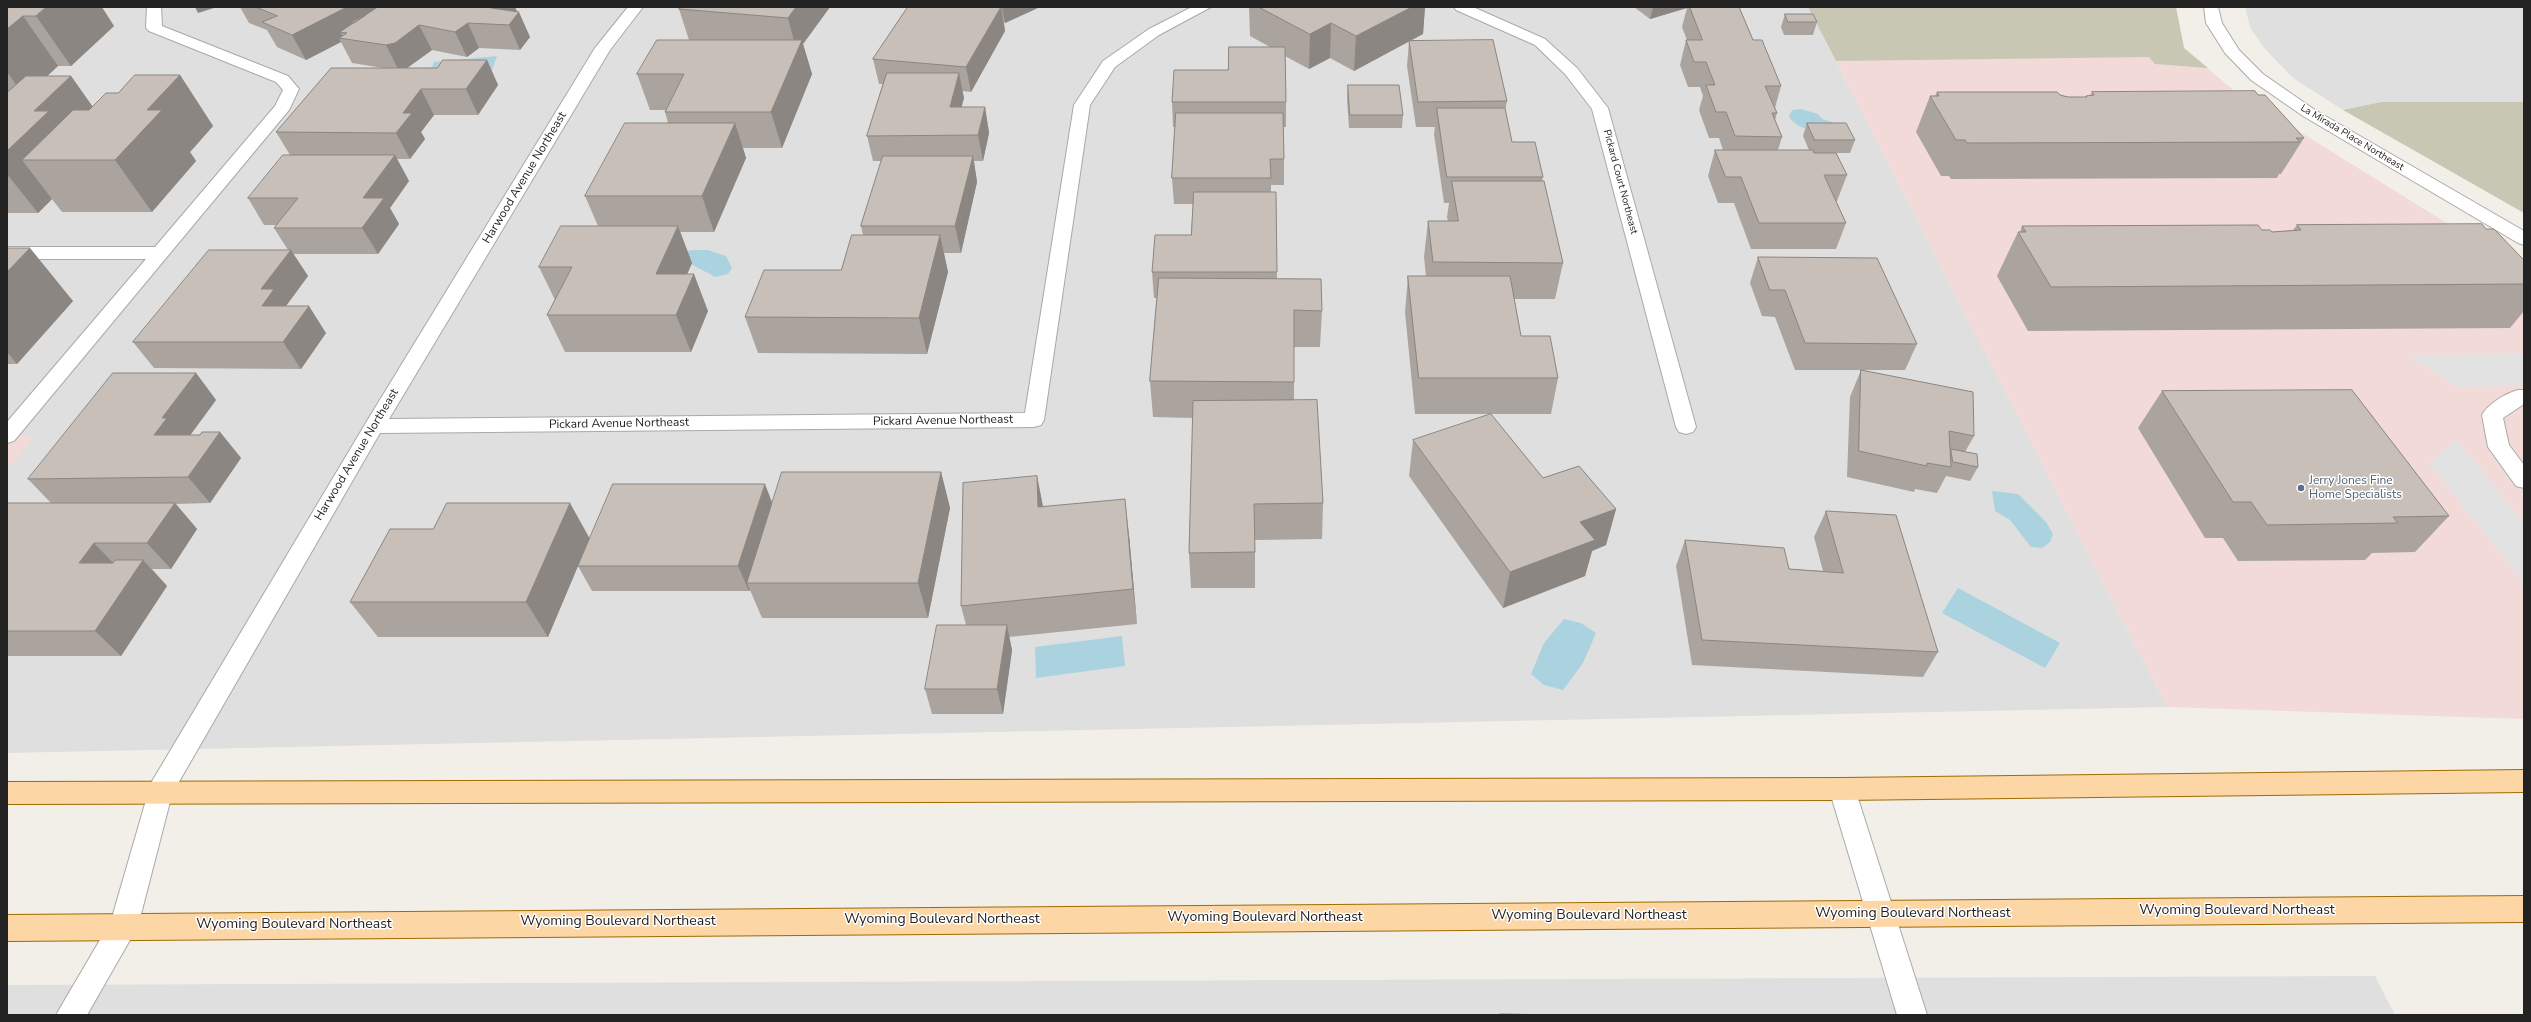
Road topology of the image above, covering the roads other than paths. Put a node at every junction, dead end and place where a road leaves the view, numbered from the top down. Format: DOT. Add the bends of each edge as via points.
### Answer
graph roads {
  1 [pos="154,7"];
  2 [pos="636,7"];
  3 [pos="1204,7"];
  4 [pos="1461,7"];
  5 [pos="2211,7"];
  6 [pos="2524,239"];
  7 [pos="7,253"];
  8 [pos="160,253"];
  9 [pos="2524,397"];
  10 [pos="374,426"];
  11 [pos="1686,427"];
  12 [pos="7,436"];
  13 [pos="2524,480"];
  14 [pos="2524,781"];
  15 [pos="1842,789"];
  16 [pos="160,791"];
  17 [pos="7,793"];
  18 [pos="2524,909"];
  19 [pos="1880,914"];
  20 [pos="124,926"];
  21 [pos="7,928"];
  22 [pos="71,1015"];
  23 [pos="1912,1015"];
  1 -- 8 [label="street" via="154,28 282,79 291,89 283,107"];
  2 -- 10 [label="street, Harwood Avenue Northeast" via="603,48"];
  3 -- 10 [label="street, Pickard Avenue Northeast" via="1154,32 1109,64 1082,105 1034,420"];
  4 -- 11 [label="street, Pickard Court Northeast" via="1540,42 1572,71 1600,108"];
  5 -- 6 [label="street, La Mirada Place Northeast" via="2214,23 2233,53 2257,77 2309,114"];
  7 -- 8 [label="street"];
  8 -- 12 [label="street"];
  9 -- 13 [label="street" via="2518,397 2492,415 2499,447"];
  10 -- 16 [label="street, Harwood Avenue Northeast"];
  14 -- 15 [label="main road"];
  15 -- 16 [label="main road"];
  15 -- 19 [label="street"];
  16 -- 17 [label="main road"];
  16 -- 20 [label="street, Harwood Avenue Northeast"];
  18 -- 19 [label="main road, Wyoming Boulevard Northeast"];
  19 -- 20 [label="main road, Wyoming Boulevard Northeast"];
  19 -- 23 [label="street"];
  20 -- 21 [label="main road, Wyoming Boulevard Northeast"];
  20 -- 22 [label="street, Harwood Avenue Northeast"];
}
